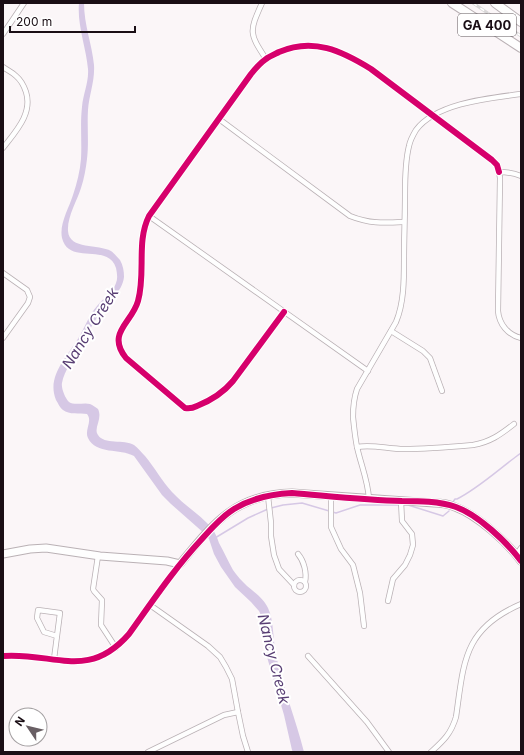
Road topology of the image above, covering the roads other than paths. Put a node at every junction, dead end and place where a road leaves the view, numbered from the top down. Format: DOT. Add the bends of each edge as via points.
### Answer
graph roads {
  1 [pos="24,3"];
  2 [pos="262,3"];
  3 [pos="452,3"];
  4 [pos="494,3"];
  5 [pos="521,22"];
  6 [pos="3,34"];
  7 [pos="521,48"];
  8 [pos="266,59"];
  9 [pos="3,67"];
  10 [pos="521,94"];
  11 [pos="433,115"];
  12 [pos="219,119"];
  13 [pos="3,148"];
  14 [pos="500,172"];
  15 [pos="521,176"];
  16 [pos="149,216"];
  17 [pos="404,222"];
  18 [pos="3,273"];
  19 [pos="284,312"];
  20 [pos="391,331"];
  21 [pos="3,338"];
  22 [pos="521,338"];
  23 [pos="368,371"];
  24 [pos="442,391"];
  25 [pos="514,424"];
  26 [pos="357,447"];
  27 [pos="268,499"];
  28 [pos="332,499"];
  29 [pos="369,499"];
  30 [pos="401,504"];
  31 [pos="521,548"];
  32 [pos="3,554"];
  33 [pos="298,554"];
  34 [pos="98,556"];
  35 [pos="519,558"];
  36 [pos="180,564"];
  37 [pos="305,582"];
  38 [pos="294,585"];
  39 [pos="388,601"];
  40 [pos="521,604"];
  41 [pos="150,605"];
  42 [pos="364,626"];
  43 [pos="57,636"];
  44 [pos="116,648"];
  45 [pos="3,656"];
  46 [pos="308,656"];
  47 [pos="54,659"];
  48 [pos="238,712"];
  49 [pos="148,752"];
  50 [pos="248,752"];
  51 [pos="389,752"];
  52 [pos="431,752"];
  1 -- 6 [label="street"];
  2 -- 8 [label="street" via="252,31"];
  3 -- 7 [label="highway, GA 400"];
  4 -- 5 [label="highway, GA 400"];
  8 -- 11 [label="street" via="286,49 297,47 329,48 365,65"];
  8 -- 12 [label="street" via="250,74"];
  9 -- 13 [label="street" via="21,81 28,101 23,120"];
  10 -- 11 [label="street" via="468,103"];
  11 -- 14 [label="street" via="492,160"];
  11 -- 17 [label="street" via="417,129 409,146"];
  12 -- 16 [label="street"];
  12 -- 17 [label="street" via="350,216 371,223"];
  14 -- 15 [label="street"];
  14 -- 22 [label="street" via="499,315 507,331"];
  16 -- 19 [label="street"];
  16 -- 19 [label="street" via="143,232 139,299 135,310 120,331 119,346 126,358 185,408 190,409 208,401 227,388"];
  17 -- 20 [label="street" via="404,278 398,318"];
  18 -- 21 [label="street" via="27,290 30,297"];
  19 -- 23 [label="street"];
  20 -- 23 [label="street"];
  20 -- 24 [label="street" via="430,358"];
  23 -- 26 [label="street" via="357,389 354,401"];
  25 -- 26 [label="street" via="501,435 473,445 405,449"];
  26 -- 29 [label="street"];
  27 -- 28 [label="street" via="280,494 292,494"];
  27 -- 36 [label="street" via="256,498 234,509 214,526"];
  27 -- 38 [label="street" via="274,555 279,569"];
  28 -- 29 [label="street"];
  28 -- 42 [label="street" via="332,526 341,549 353,565"];
  29 -- 30 [label="street"];
  30 -- 35 [label="street" via="415,501 446,504 466,512 498,536"];
  30 -- 39 [label="street" via="402,521 412,534 413,545 405,564 393,579"];
  31 -- 35 [label="street"];
  32 -- 34 [label="street" via="46,548"];
  33 -- 37 [label="street" via="302,558"];
  34 -- 36 [label="street"];
  34 -- 44 [label="street" via="93,589 102,600 101,625"];
  36 -- 41 [label="street"];
  37 -- 38 [label="street" via="302,579 298,580"];
  37 -- 38 [label="street" via="306,588 302,592 298,592"];
  40 -- 52 [label="street" via="491,621 476,638 465,662 454,725 444,741"];
  41 -- 44 [label="street"];
  41 -- 48 [label="street" via="220,657 232,679"];
  43 -- 43 [label="street" via="60,613 38,610 37,618 44,632"];
  43 -- 47 [label="street"];
  44 -- 47 [label="street" via="102,656 84,661"];
  45 -- 47 [label="street"];
  46 -- 51 [label="street" via="367,722"];
  48 -- 49 [label="street" via="224,716"];
  48 -- 50 [label="street"];
}
